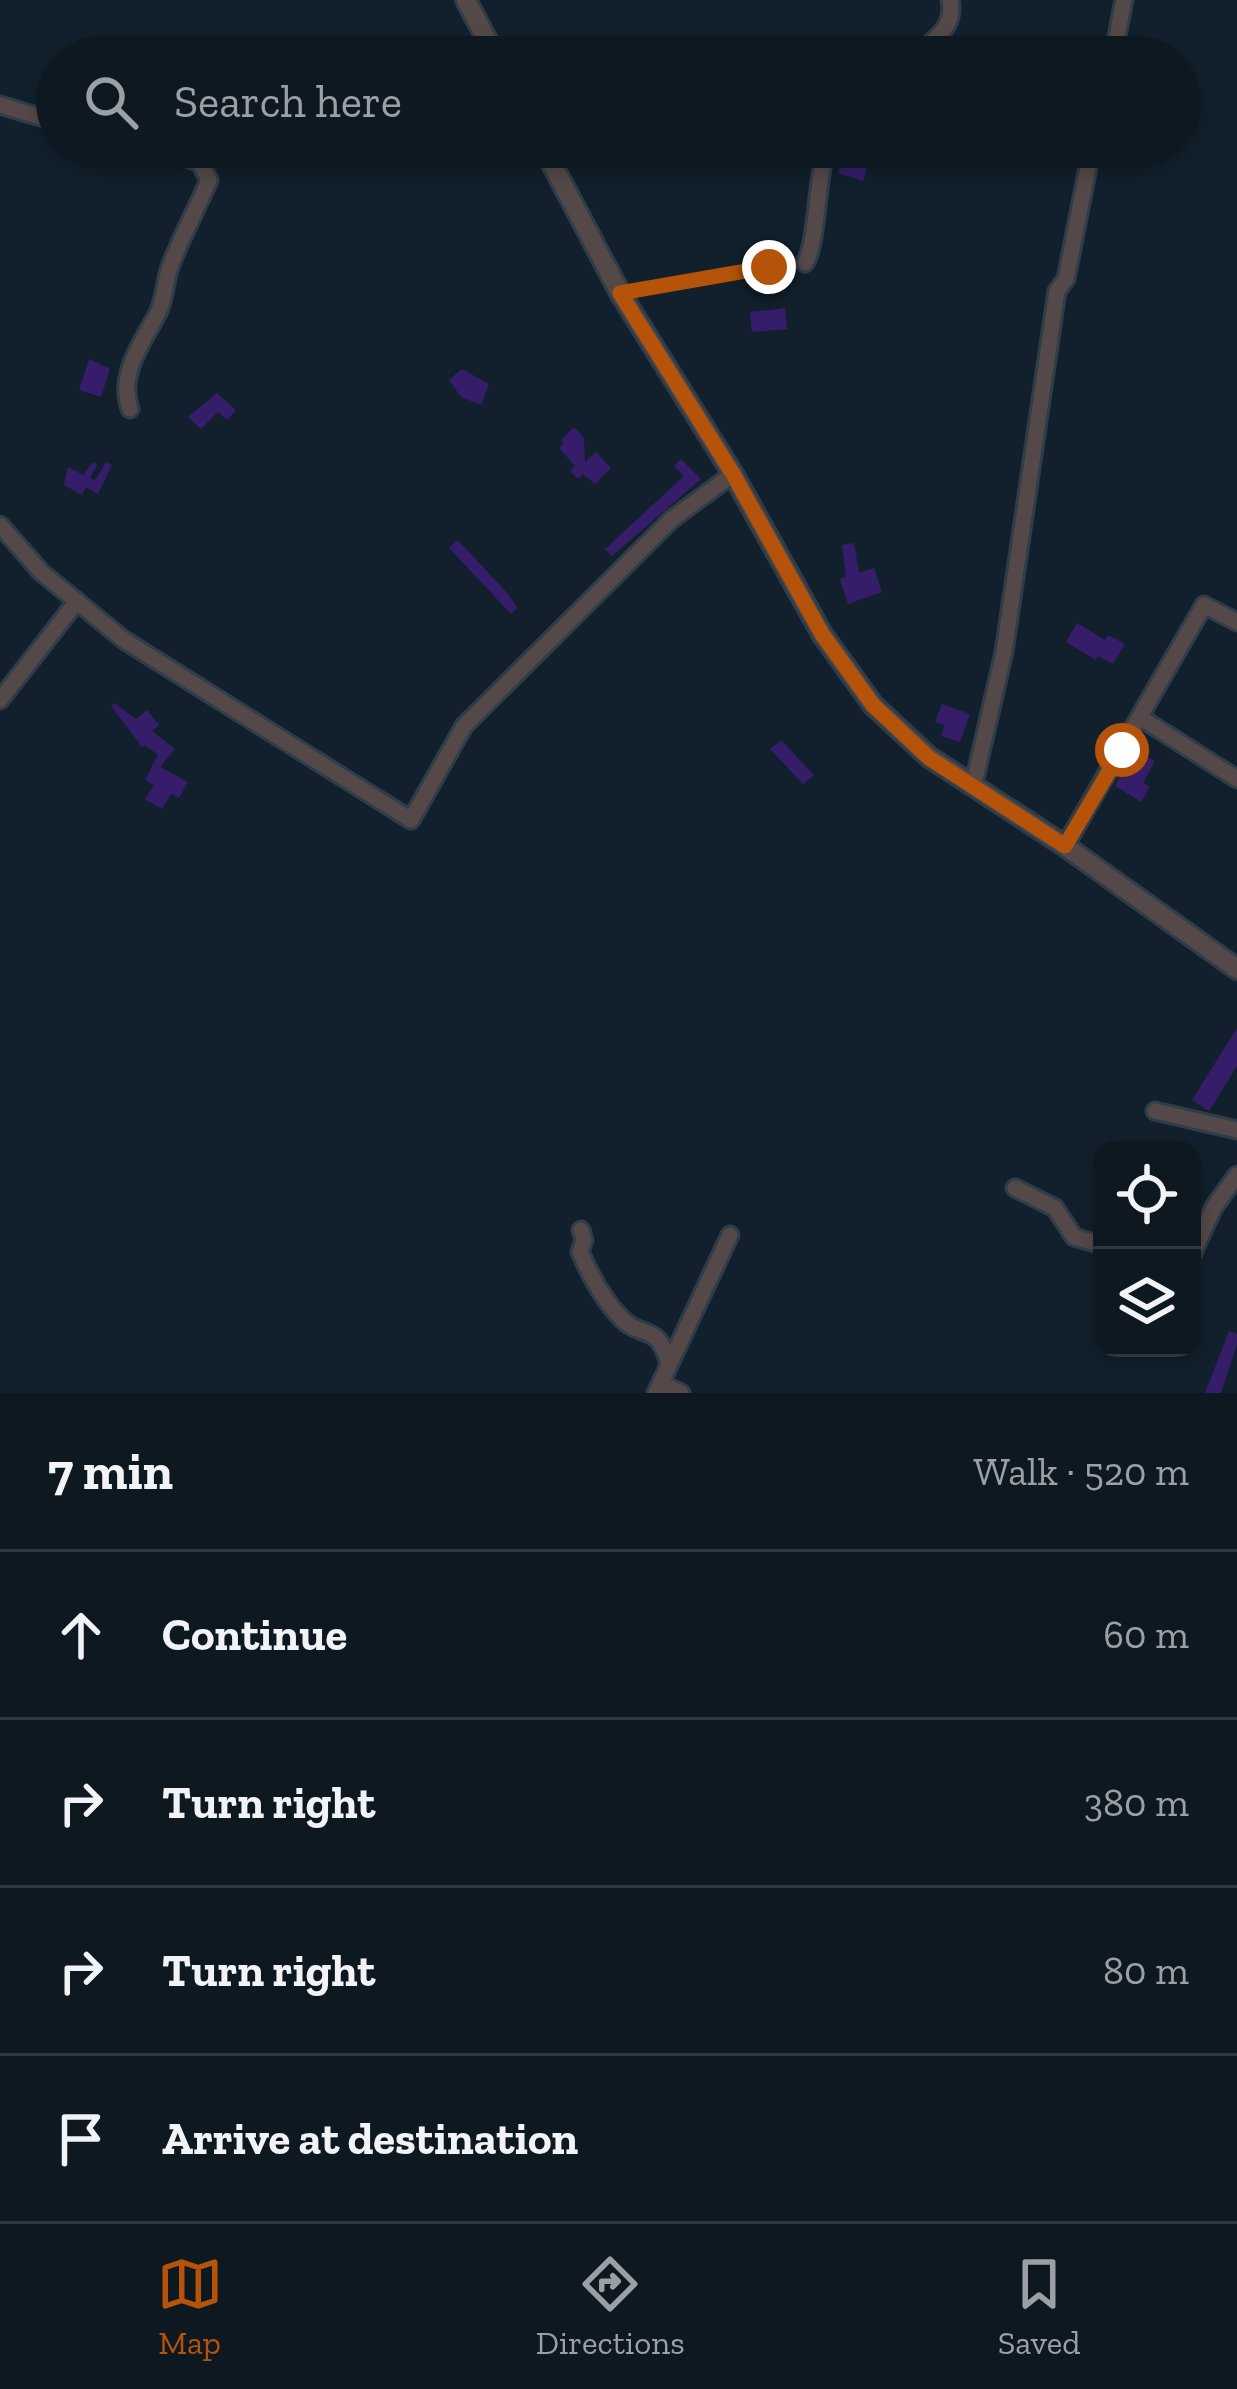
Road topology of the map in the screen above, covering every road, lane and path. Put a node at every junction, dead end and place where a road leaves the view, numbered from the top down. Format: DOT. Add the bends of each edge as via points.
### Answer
graph roads {
  1 [pos="466,0"];
  2 [pos="950,0"];
  3 [pos="1124,0"];
  4 [pos="485,36"];
  5 [pos="939,36"];
  6 [pos="1117,36"];
  7 [pos="0,105"];
  8 [pos="36,116"];
  9 [pos="202,168"];
  10 [pos="554,168"];
  11 [pos="823,168"];
  12 [pos="1088,168"];
  13 [pos="805,263"];
  14 [pos="620,293"];
  15 [pos="130,409"];
  16 [pos="733,474"];
  17 [pos="0,525"];
  18 [pos="77,601"];
  19 [pos="1237,622"];
  20 [pos="0,700"];
  21 [pos="1142,718"];
  22 [pos="1237,779"];
  23 [pos="973,787"];
  24 [pos="1065,846"];
  25 [pos="1237,969"];
  26 [pos="1155,1111"];
  27 [pos="1237,1130"];
  28 [pos="1237,1175"];
  29 [pos="1016,1188"];
  30 [pos="581,1230"];
  31 [pos="730,1235"];
  32 [pos="1093,1242"];
  33 [pos="1195,1249"];
  34 [pos="663,1378"];
  35 [pos="681,1393"];
  1 -- 4 [label="street"];
  2 -- 5 [label="street"];
  3 -- 6 [label="street"];
  7 -- 8 [label="street"];
  9 -- 15 [label="street" via="208,180 160,310 133,358"];
  10 -- 14 [label="street"];
  11 -- 13 [label="street"];
  12 -- 23 [label="street" via="1057,291 1004,652"];
  13 -- 14 [label="path"];
  14 -- 16 [label="street"];
  16 -- 18 [label="street" via="672,519 464,726 411,820 124,640"];
  16 -- 23 [label="street" via="822,634 873,705"];
  17 -- 18 [label="street"];
  18 -- 20 [label="street"];
  19 -- 21 [label="street" via="1204,605"];
  21 -- 22 [label="street"];
  21 -- 24 [label="street"];
  23 -- 24 [label="street"];
  24 -- 25 [label="street"];
  26 -- 27 [label="street"];
  28 -- 33 [label="street"];
  29 -- 32 [label="street" via="1055,1208 1074,1237"];
  30 -- 34 [label="street" via="593,1282 619,1316 650,1330 665,1350"];
  31 -- 34 [label="street"];
  34 -- 35 [label="street"];
}
